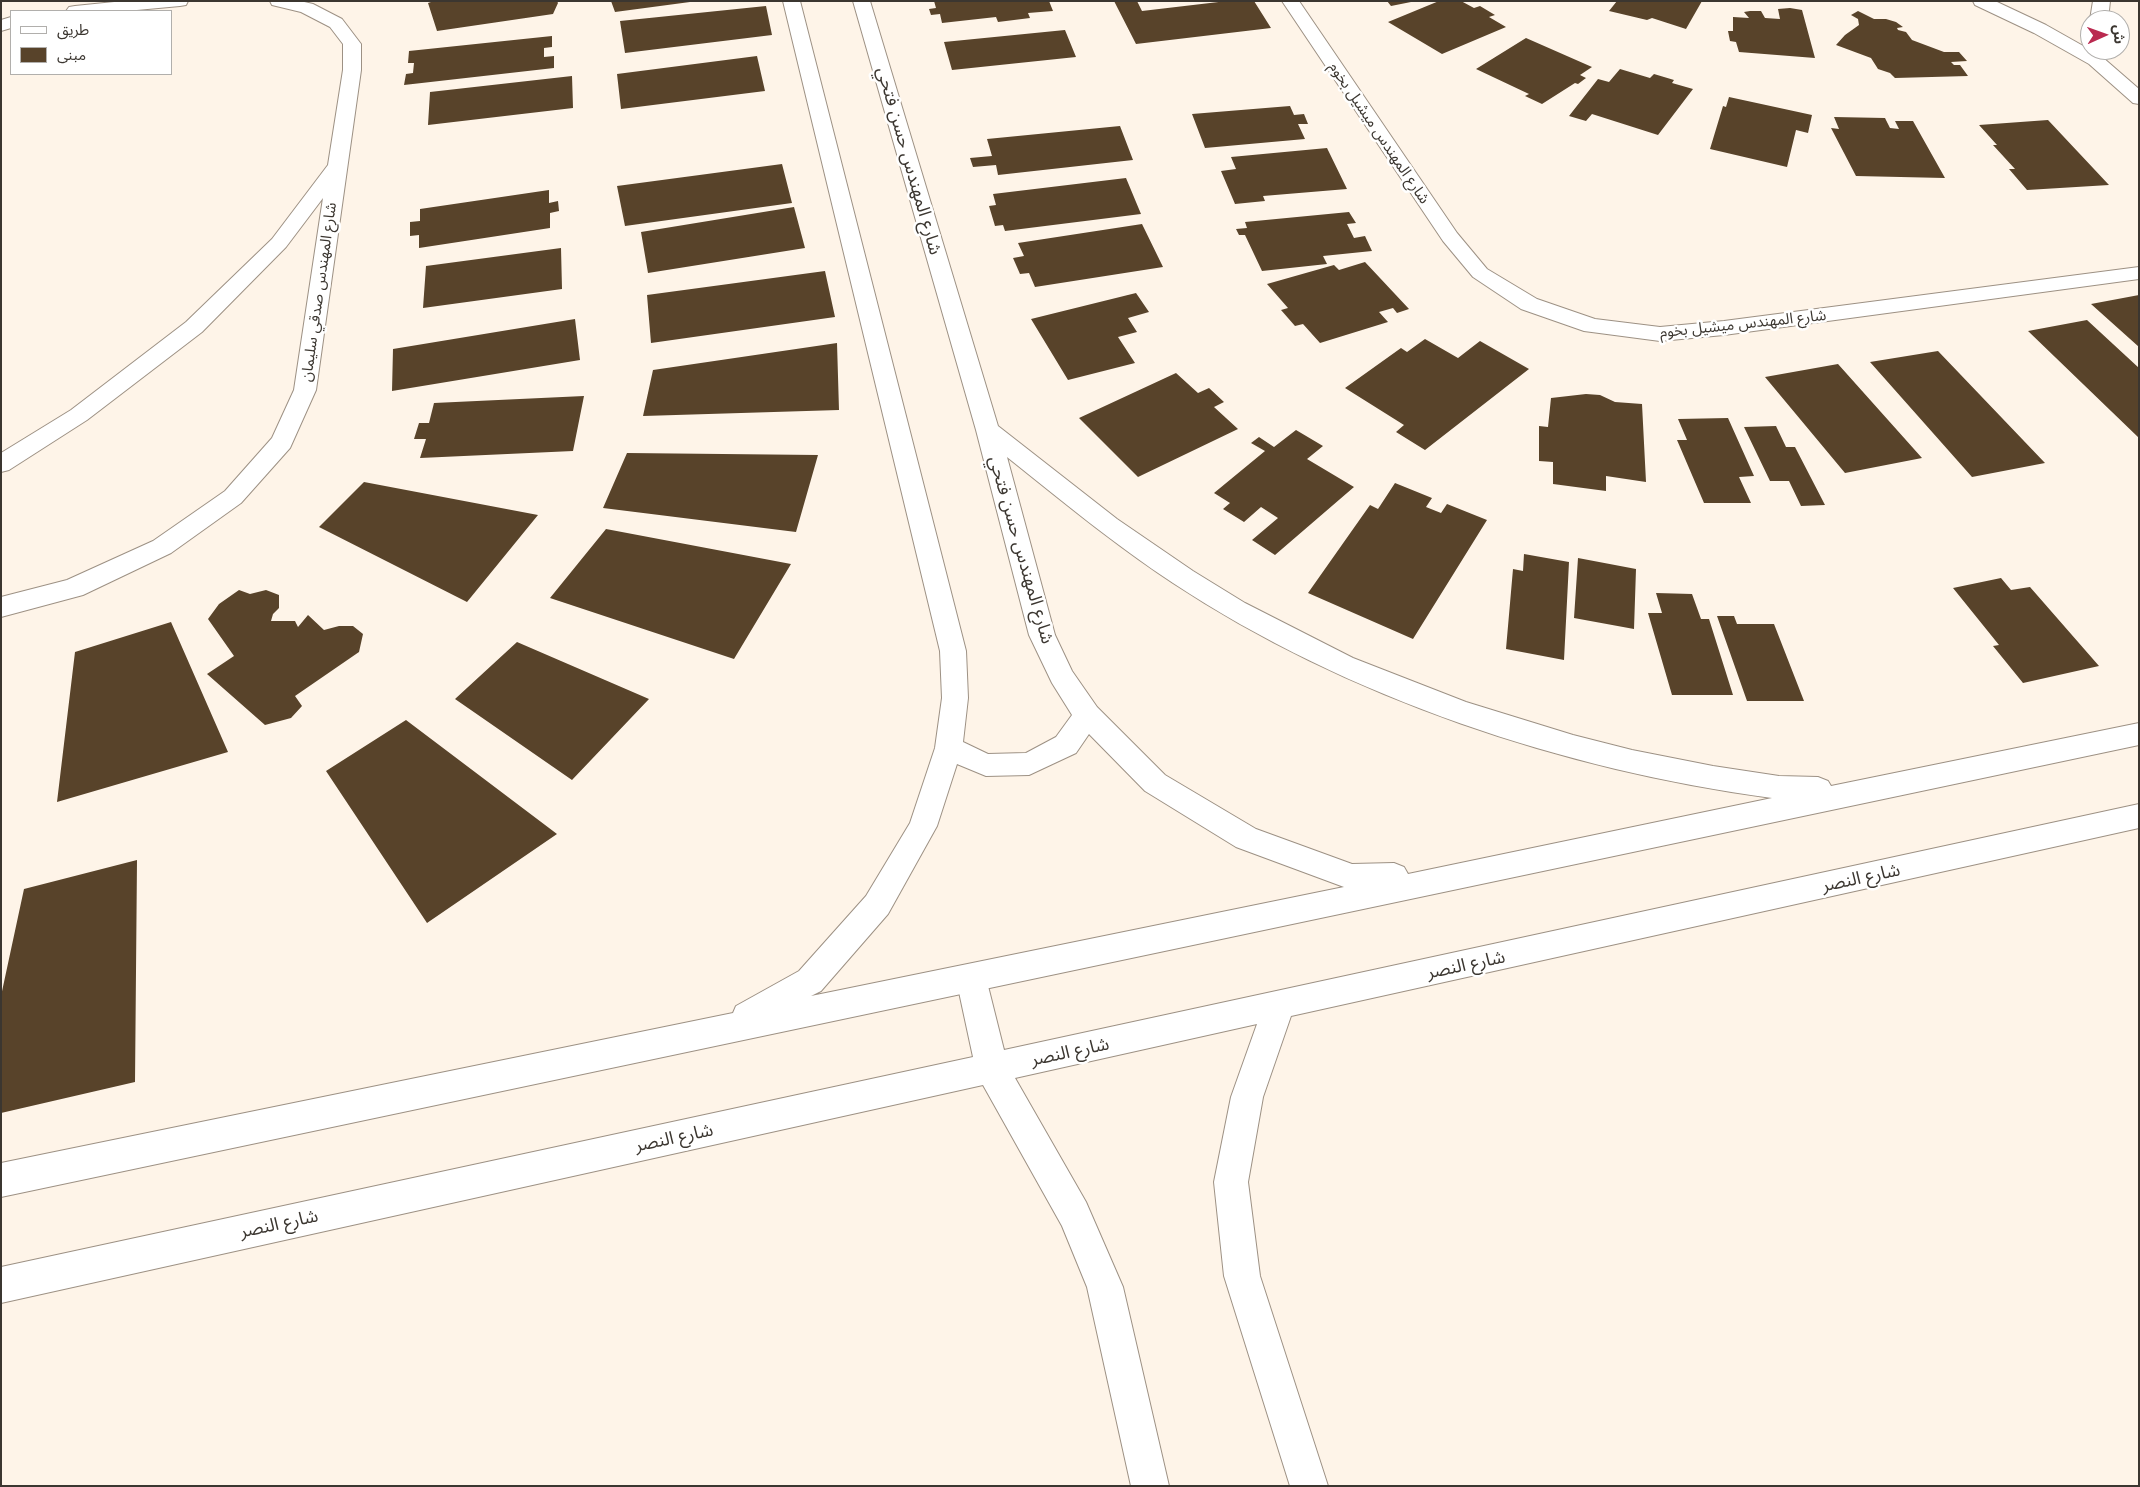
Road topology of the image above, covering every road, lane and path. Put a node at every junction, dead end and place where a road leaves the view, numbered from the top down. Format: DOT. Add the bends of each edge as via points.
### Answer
graph roads {
  1 [pos="180,1"];
  2 [pos="278,1"];
  3 [pos="791,1"];
  4 [pos="861,1"];
  5 [pos="1290,1"];
  6 [pos="1981,1"];
  7 [pos="86,10"];
  8 [pos="2080,48"];
  9 [pos="2101,60"];
  10 [pos="2139,99"];
  11 [pos="337,166"];
  12 [pos="2139,272"];
  13 [pos="988,430"];
  14 [pos="1,464"];
  15 [pos="1,607"];
  16 [pos="1087,715"];
  17 [pos="2139,734"];
  18 [pos="948,748"];
  19 [pos="1900,784"];
  20 [pos="2139,816"];
  21 [pos="1458,875"];
  22 [pos="971,978"];
  23 [pos="1279,1006"];
  24 [pos="722,1030"];
  25 [pos="992,1069"];
  26 [pos="1,1180"];
  27 [pos="1,1285"];
  28 [pos="1150,1486"];
  29 [pos="1309,1486"];
  1 -- 7 [label="street"];
  2 -- 11 [label="street, شارع المهندس صدقي سليمان" via="307,8 336,23 352,44 352,70"];
  3 -- 18 [label="street" via="953,651 955,698"];
  4 -- 13 [label="street, شارع المهندس حسن فتحي"];
  5 -- 12 [label="street, شارع المهندس ميشيل بخوم" via="1450,237 1480,273 1528,304 1592,326 1660,334 1724,328"];
  6 -- 8 [label="street"];
  9 -- 10 [label="street"];
  11 -- 14 [label="street" via="279,243 194,327 79,416"];
  11 -- 15 [label="street, شارع المهندس صدقي سليمان" via="306,390 282,442 233,497 162,547 74,588"];
  13 -- 16 [label="street, شارع المهندس حسن فتحي" via="1042,635 1062,676"];
  13 -- 19 [label="street" via="1112,527 1200,588 1266,627 1358,672 1460,712 1567,746 1680,772 1787,790"];
  16 -- 18 [label="street" via="1066,745 1029,764 986,765"];
  16 -- 21 [label="street, شارع المهندس حسن فتحي" via="1155,783 1246,838 1352,877"];
  17 -- 19 [label="street"];
  18 -- 24 [label="street" via="922,826 877,905 810,981"];
  19 -- 21 [label="street"];
  20 -- 23 [label="street, شارع النصر"];
  21 -- 22 [label="street"];
  22 -- 24 [label="street"];
  22 -- 25 [label="street"];
  23 -- 25 [label="street, شارع النصر"];
  23 -- 29 [label="street" via="1247,1097 1231,1182 1242,1276"];
  24 -- 26 [label="street"];
  25 -- 27 [label="street, شارع النصر"];
  25 -- 28 [label="street" via="1074,1214 1105,1287"];
}
